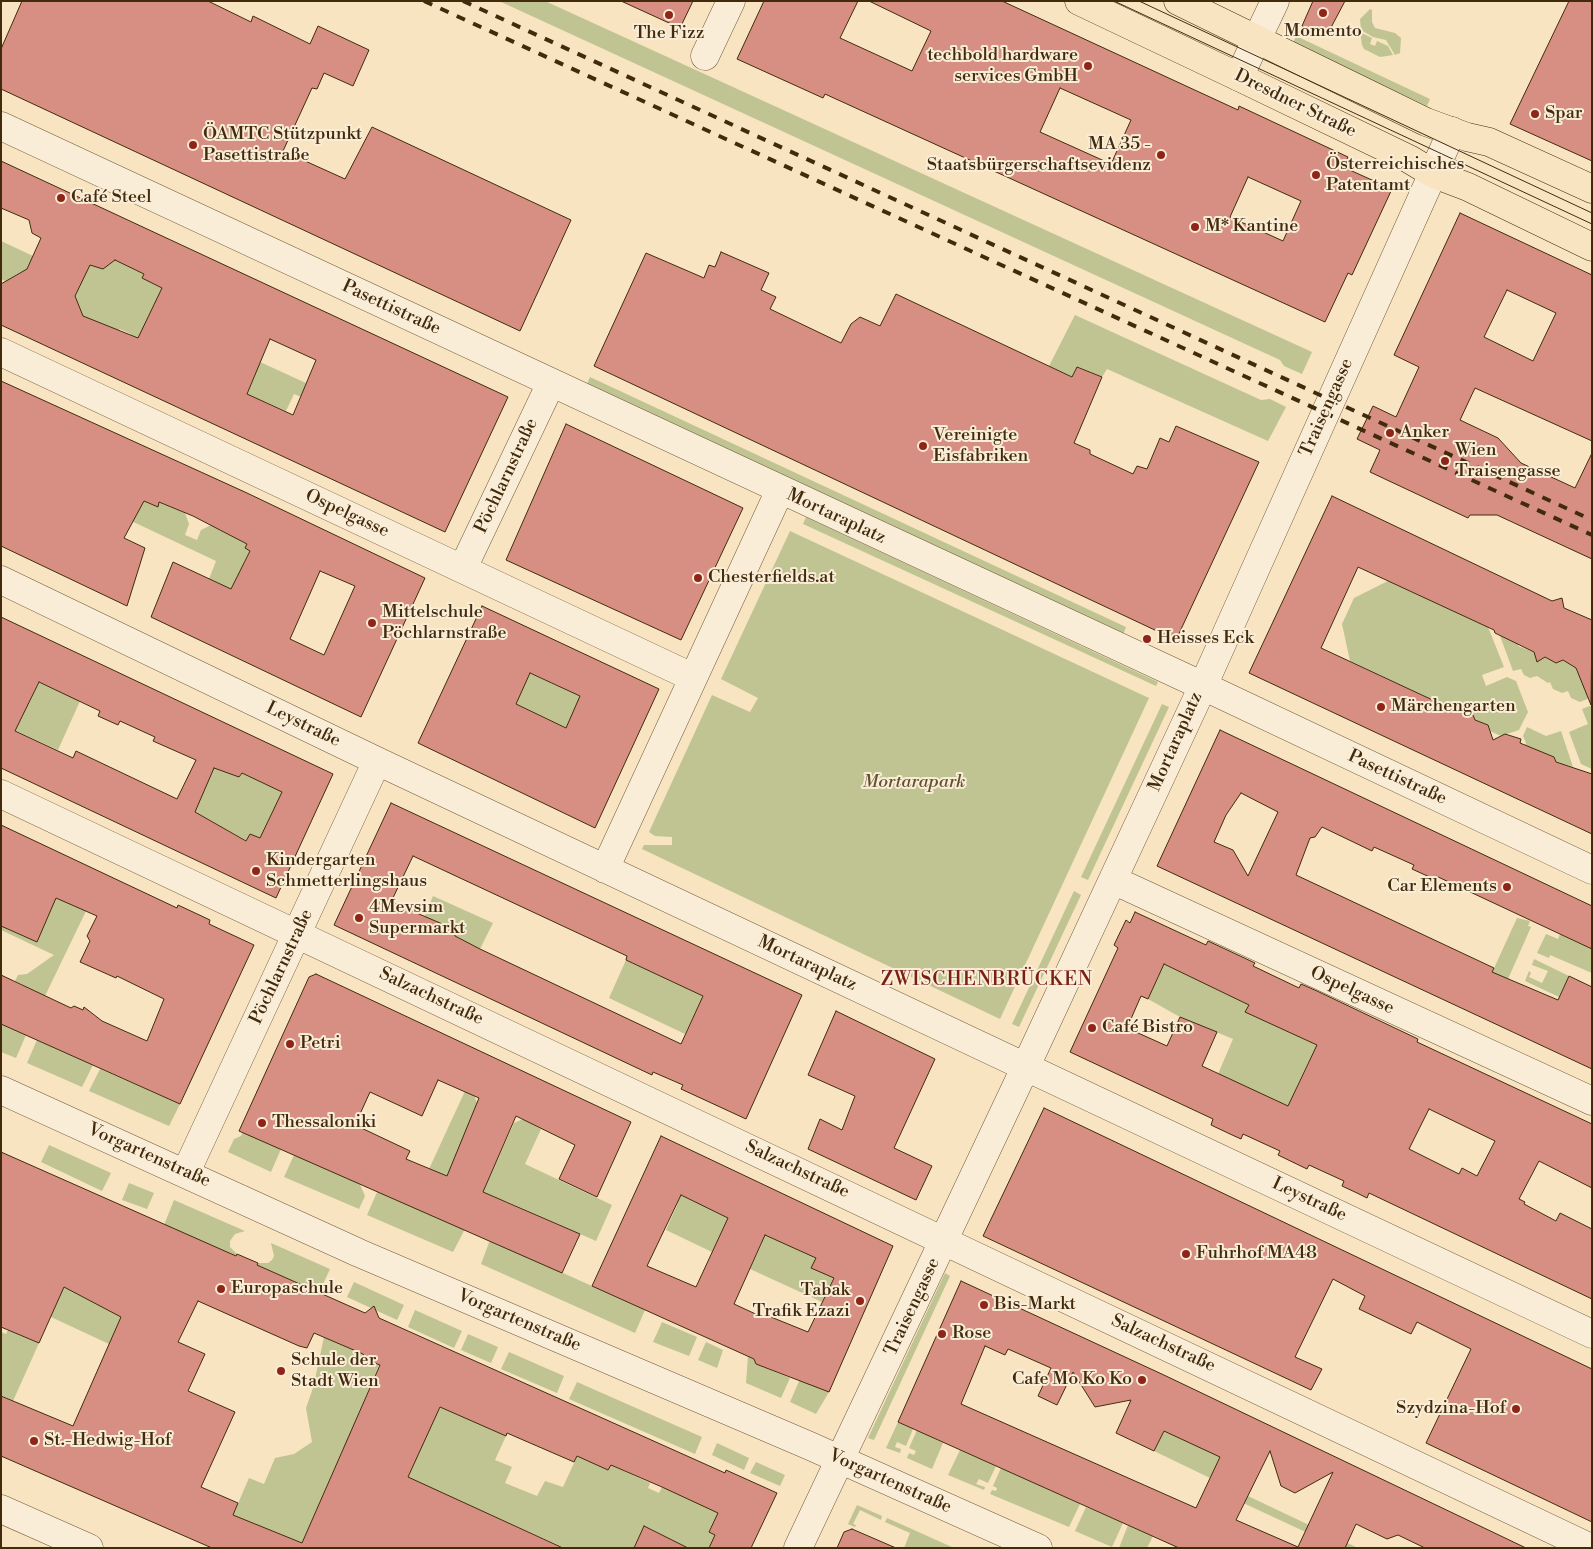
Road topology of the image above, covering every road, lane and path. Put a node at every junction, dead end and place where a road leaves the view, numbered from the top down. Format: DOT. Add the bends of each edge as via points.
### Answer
graph roads {
  1 [pos="731,1"];
  2 [pos="1079,1"];
  3 [pos="1178,1"];
  4 [pos="1275,1"];
  5 [pos="1257,38"];
  6 [pos="705,56"];
  7 [pos="1239,77"];
  8 [pos="1,126"];
  9 [pos="1452,131"];
  10 [pos="1434,174"];
  11 [pos="1592,189"];
  12 [pos="1592,247"];
  13 [pos="1,352"];
  14 [pos="551,384"];
  15 [pos="780,490"];
  16 [pos="463,568"];
  17 [pos="1,580"];
  18 [pos="692,677"];
  19 [pos="1203,686"];
  20 [pos="377,761"];
  21 [pos="1,794"];
  22 [pos="605,868"];
  23 [pos="1592,870"];
  24 [pos="1112,880"];
  25 [pos="297,934"];
  26 [pos="1026,1066"];
  27 [pos="1,1090"];
  28 [pos="1592,1101"];
  29 [pos="186,1172"];
  30 [pos="944,1240"];
  31 [pos="1592,1334"];
  32 [pos="841,1460"];
  33 [pos="1,1509"];
  34 [pos="90,1548"];
  35 [pos="798,1548"];
  36 [pos="1038,1548"];
  37 [pos="1592,1548"];
  1 -- 6 [label="street"];
  2 -- 7 [label="main road, Dresdner Straße"];
  3 -- 5 [label="main road"];
  4 -- 5 [label="street"];
  5 -- 7 [label="street"];
  5 -- 9 [label="main road" via="1426,122"];
  7 -- 10 [label="main road, Dresdner Straße"];
  8 -- 14 [label="street, Pasettistraße"];
  9 -- 10 [label="street, Traisengasse"];
  9 -- 11 [label="main road" via="1489,142"];
  10 -- 12 [label="main road, Dresdner Straße"];
  10 -- 19 [label="street, Traisengasse"];
  13 -- 16 [label="street, Ospelgasse"];
  14 -- 15 [label="street, Pasettistraße"];
  14 -- 16 [label="street, Pöchlarnstraße"];
  15 -- 18 [label="street, Mortaraplatz"];
  15 -- 19 [label="street, Mortaraplatz"];
  16 -- 18 [label="street, Ospelgasse"];
  17 -- 20 [label="street, Leystraße"];
  18 -- 22 [label="street, Mortaraplatz"];
  19 -- 23 [label="street, Pasettistraße"];
  19 -- 24 [label="street, Mortaraplatz"];
  20 -- 22 [label="street, Leystraße"];
  20 -- 25 [label="street, Pöchlarnstraße"];
  21 -- 25 [label="street, Salzachstraße"];
  22 -- 26 [label="street, Mortaraplatz"];
  24 -- 26 [label="street, Mortaraplatz"];
  24 -- 28 [label="street, Ospelgasse"];
  25 -- 29 [label="street, Pöchlarnstraße"];
  25 -- 30 [label="street, Salzachstraße"];
  26 -- 30 [label="street, Traisengasse"];
  26 -- 31 [label="street, Leystraße"];
  27 -- 29 [label="street, Vorgartenstraße"];
  29 -- 32 [label="street, Vorgartenstraße" via="359,1253"];
  30 -- 32 [label="street, Traisengasse"];
  30 -- 37 [label="street, Salzachstraße"];
  32 -- 35 [label="street, Traisengasse"];
  32 -- 36 [label="street, Vorgartenstraße"];
  33 -- 34 [label="street"];
}
